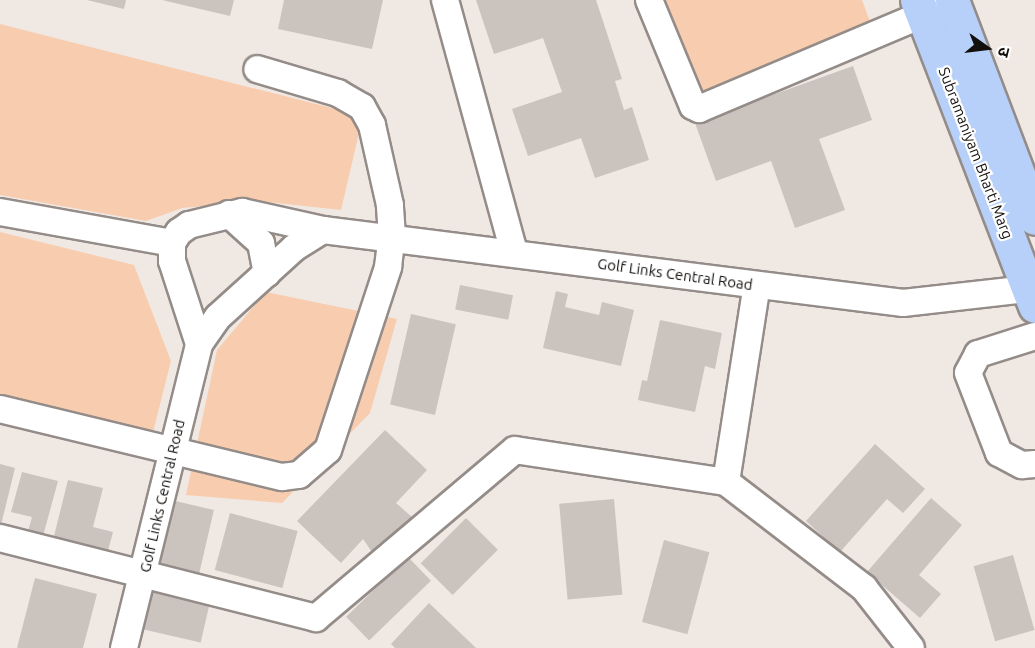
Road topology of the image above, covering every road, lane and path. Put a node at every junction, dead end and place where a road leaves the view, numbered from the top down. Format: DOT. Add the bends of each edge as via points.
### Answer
graph roads {
  1 [pos="445,0"];
  2 [pos="649,0"];
  3 [pos="954,1"];
  4 [pos="920,8"];
  5 [pos="256,69"];
  6 [pos="1022,168"];
  7 [pos="0,212"];
  8 [pos="229,214"];
  9 [pos="1035,218"];
  10 [pos="323,230"];
  11 [pos="392,236"];
  12 [pos="172,243"];
  13 [pos="514,252"];
  14 [pos="267,273"];
  15 [pos="758,285"];
  16 [pos="1031,298"];
  17 [pos="1035,336"];
  18 [pos="199,344"];
  19 [pos="0,409"];
  20 [pos="174,451"];
  21 [pos="1035,464"];
  22 [pos="726,482"];
  23 [pos="0,538"];
  24 [pos="143,576"];
  25 [pos="124,648"];
  26 [pos="911,648"];
  1 -- 13 [label="street"];
  2 -- 4 [label="street" via="693,106 699,109"];
  3 -- 4 [label="street"];
  3 -- 6 [label="main road, Subramaniyam Bharti Marg"];
  4 -- 16 [label="main road, Subramaniyam Bharti Marg"];
  5 -- 11 [label="street" via="338,93 362,107 372,124"];
  6 -- 9 [label="main road, Subramaniyam Bharti Marg"];
  7 -- 12 [label="street"];
  8 -- 10 [label="street, Golf Links Central Road" via="259,213"];
  8 -- 12 [label="street, Golf Links Central Road" via="189,225"];
  8 -- 14 [label="street" via="261,243"];
  10 -- 11 [label="street, Golf Links Central Road"];
  10 -- 14 [label="street, Golf Links Central Road" via="294,248"];
  11 -- 13 [label="street, Golf Links Central Road"];
  11 -- 20 [label="street" via="388,267 335,434 328,450 312,467 299,475 282,477"];
  12 -- 18 [label="street" via="172,261"];
  13 -- 15 [label="street, Golf Links Central Road"];
  14 -- 18 [label="street, Golf Links Central Road" via="218,317"];
  15 -- 16 [label="street, Golf Links Central Road" via="903,303"];
  15 -- 22 [label="street"];
  17 -- 21 [label="street" via="978,354 968,373 999,453 1022,465"];
  18 -- 20 [label="street, Golf Links Central Road"];
  19 -- 20 [label="street"];
  20 -- 24 [label="street, Golf Links Central Road"];
  22 -- 24 [label="street" via="515,450 316,618"];
  22 -- 26 [label="street" via="864,588"];
  23 -- 24 [label="street"];
  24 -- 25 [label="street, Golf Links Central Road"];
}
